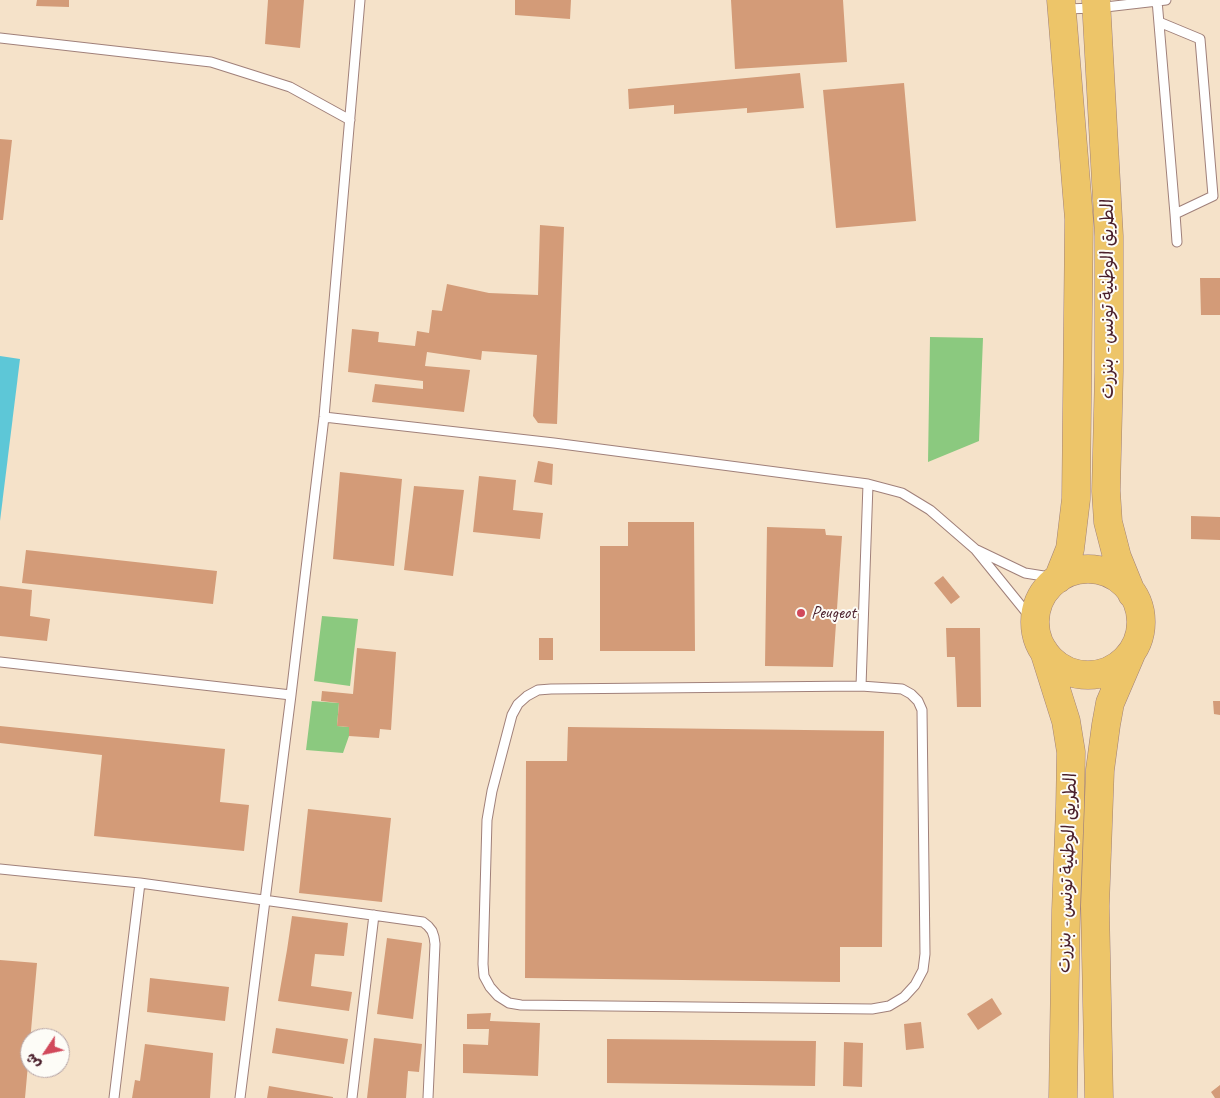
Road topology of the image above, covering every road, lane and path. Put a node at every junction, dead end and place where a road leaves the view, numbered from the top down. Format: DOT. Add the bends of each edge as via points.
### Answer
graph roads {
  1 [pos="360,0"];
  2 [pos="1160,0"];
  3 [pos="1096,4"];
  4 [pos="1062,5"];
  5 [pos="1159,22"];
  6 [pos="0,38"];
  7 [pos="350,120"];
  8 [pos="1175,214"];
  9 [pos="1177,242"];
  10 [pos="324,417"];
  11 [pos="868,484"];
  12 [pos="974,549"];
  13 [pos="1058,578"];
  14 [pos="1132,594"];
  15 [pos="1035,623"];
  16 [pos="1044,651"];
  17 [pos="1131,654"];
  18 [pos="0,662"];
  19 [pos="861,686"];
  20 [pos="291,695"];
  21 [pos="0,869"];
  22 [pos="140,883"];
  23 [pos="265,901"];
  24 [pos="374,915"];
  25 [pos="114,1098"];
  26 [pos="240,1098"];
  27 [pos="352,1098"];
  28 [pos="428,1098"];
  29 [pos="1063,1098"];
  30 [pos="1099,1098"];
  1 -- 7 [label="lane"];
  2 -- 3 [label="lane"];
  2 -- 5 [label="lane"];
  3 -- 4 [label="lane"];
  3 -- 14 [label="main road, الطريق الوطنية تونس - بنزرت" via="1109,236 1106,491 1108,522 1117,557"];
  4 -- 13 [label="main road, الطريق الوطنية تونس - بنزرت" via="1079,229 1076,500 1070,549"];
  5 -- 8 [label="lane"];
  5 -- 8 [label="lane" via="1200,38 1213,196"];
  6 -- 7 [label="lane" via="211,62 290,87"];
  7 -- 10 [label="lane"];
  8 -- 9 [label="lane"];
  10 -- 11 [label="lane"];
  10 -- 20 [label="lane"];
  11 -- 12 [label="lane" via="902,493 930,510"];
  11 -- 19 [label="lane"];
  12 -- 13 [label="lane" via="1025,573"];
  12 -- 15 [label="lane"];
  13 -- 14 [label="main road" via="1074,571 1092,570 1110,574"];
  13 -- 15 [label="main road" via="1045,592 1037,608"];
  14 -- 17 [label="main road" via="1139,608 1141,626"];
  15 -- 16 [label="main road"];
  16 -- 17 [label="main road" via="1056,665 1072,673 1090,676 1118,667"];
  16 -- 29 [label="main road, الطريق الوطنية تونس - بنزرت" via="1066,721 1071,752"];
  17 -- 30 [label="main road, الطريق الوطنية تونس - بنزرت" via="1110,703 1100,770 1095,906"];
  18 -- 20 [label="lane"];
  19 -- 19 [label="lane" via="538,690 527,696 512,715 487,820 482,964 490,987 509,1003 521,1005 872,1008 889,1006 904,997 915,985 925,954 922,710 918,701 902,689"];
  20 -- 23 [label="lane"];
  21 -- 22 [label="lane"];
  22 -- 23 [label="lane"];
  22 -- 25 [label="lane"];
  23 -- 24 [label="lane"];
  23 -- 26 [label="lane"];
  24 -- 27 [label="lane"];
  24 -- 28 [label="lane" via="423,922 434,937"];
}
